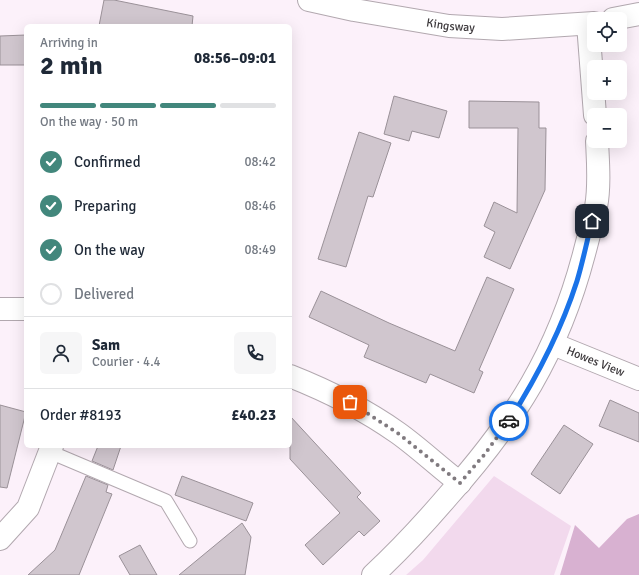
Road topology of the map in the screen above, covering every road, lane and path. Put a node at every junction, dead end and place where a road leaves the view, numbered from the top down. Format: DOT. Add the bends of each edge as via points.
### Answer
graph roads {
  1 [pos="309,0"];
  2 [pos="639,14"];
  3 [pos="627,16"];
  4 [pos="587,23"];
  5 [pos="592,52"];
  6 [pos="595,108"];
  7 [pos="597,148"];
  8 [pos="0,309"];
  9 [pos="24,309"];
  10 [pos="553,344"];
  11 [pos="292,377"];
  12 [pos="639,379"];
  13 [pos="51,449"];
  14 [pos="460,483"];
  15 [pos="0,539"];
  16 [pos="190,541"];
  17 [pos="373,575"];
  1 -- 4 [label="street, Kingsway" via="449,26 502,29"];
  2 -- 3 [label="street"];
  5 -- 6 [label="street"];
  7 -- 10 [label="street" via="596,206 577,281"];
  8 -- 9 [label="street"];
  10 -- 12 [label="street, Howes View"];
  10 -- 14 [label="street" via="530,388 506,425"];
  11 -- 14 [label="street" via="333,394 375,417"];
  13 -- 15 [label="street" via="28,508"];
  13 -- 16 [label="lane" via="166,500"];
  14 -- 17 [label="street" via="404,546"];
}
